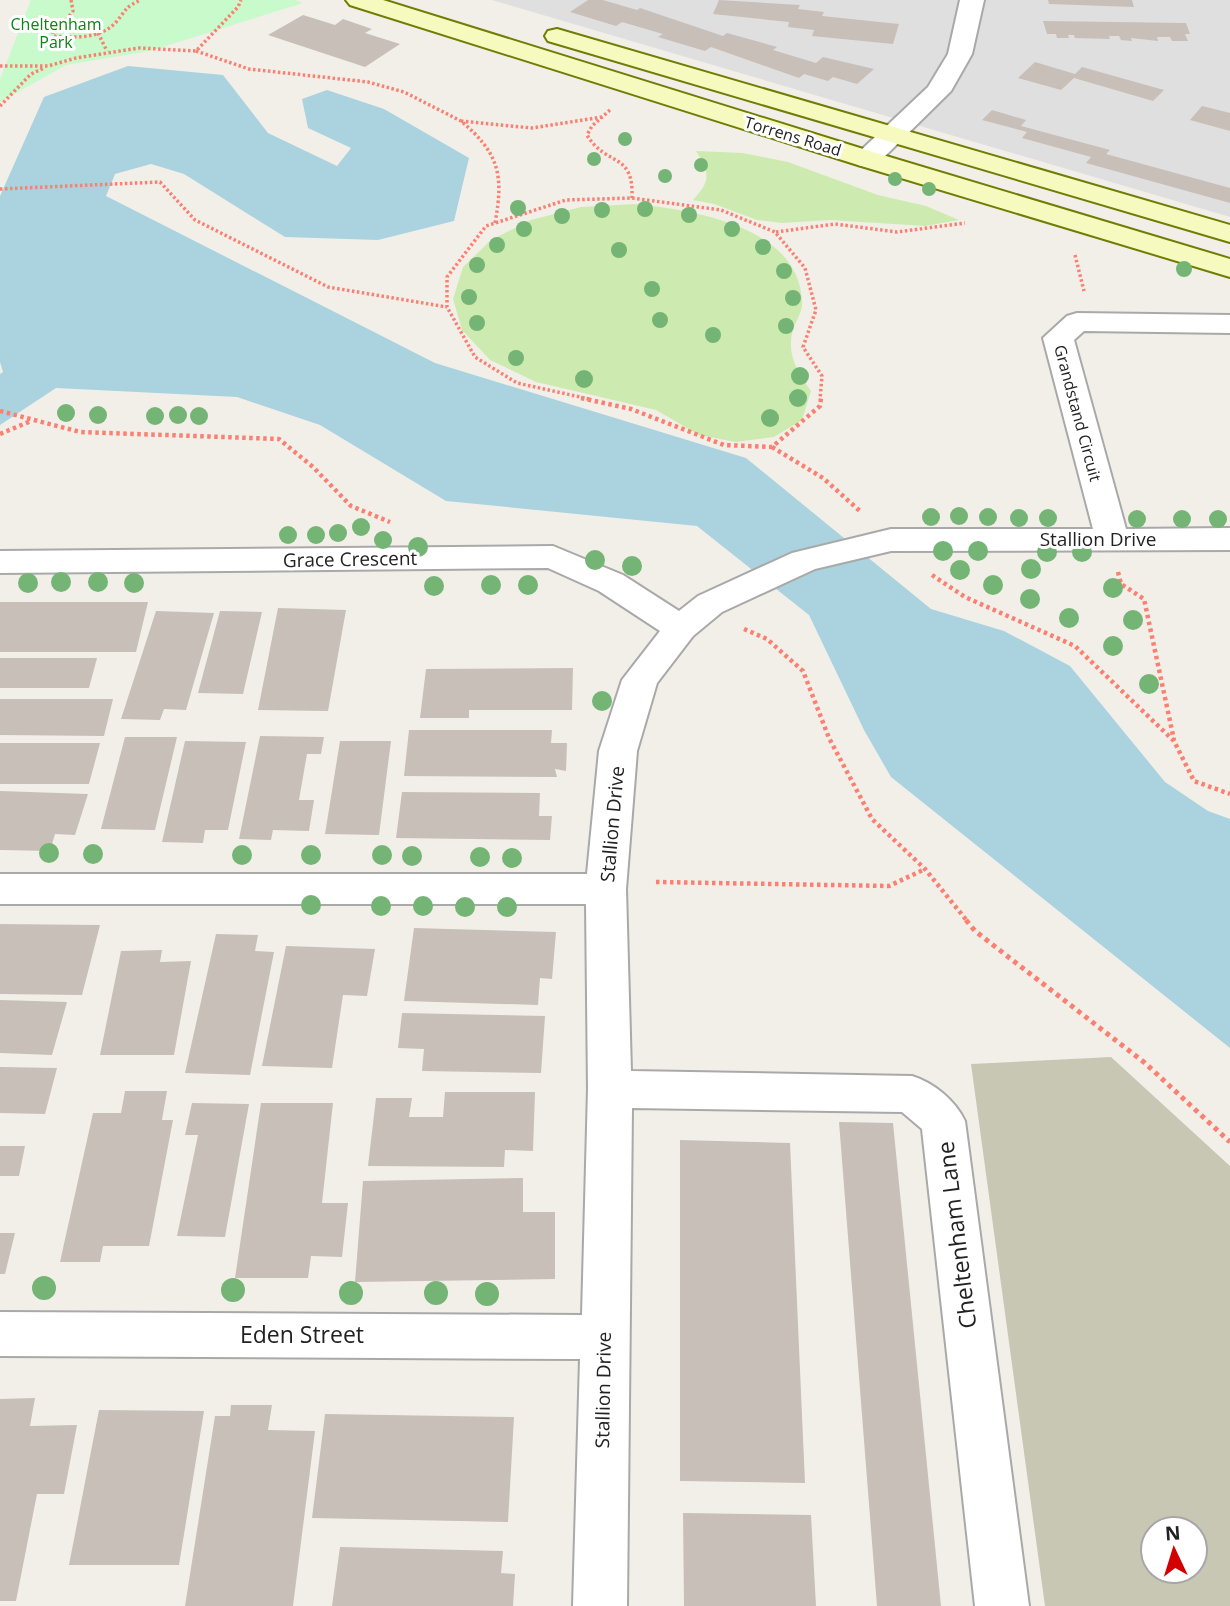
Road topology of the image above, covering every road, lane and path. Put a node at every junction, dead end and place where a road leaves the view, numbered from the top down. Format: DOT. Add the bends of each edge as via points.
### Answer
graph roads {
  1 [pos="71,0"];
  2 [pos="141,0"];
  3 [pos="241,0"];
  4 [pos="358,0"];
  5 [pos="434,0"];
  6 [pos="972,0"];
  7 [pos="485,15"];
  8 [pos="537,30"];
  9 [pos="98,33"];
  10 [pos="196,51"];
  11 [pos="107,52"];
  12 [pos="640,60"];
  13 [pos="0,66"];
  14 [pos="48,66"];
  15 [pos="621,94"];
  16 [pos="0,106"];
  17 [pos="602,117"];
  18 [pos="461,121"];
  19 [pos="894,133"];
  20 [pos="867,159"];
  21 [pos="0,188"];
  22 [pos="632,198"];
  23 [pos="975,222"];
  24 [pos="495,223"];
  25 [pos="775,232"];
  26 [pos="1230,234"];
  27 [pos="1073,248"];
  28 [pos="1230,268"];
  29 [pos="447,307"];
  30 [pos="1093,323"];
  31 [pos="1230,324"];
  32 [pos="0,411"];
  33 [pos="0,434"];
  34 [pos="772,447"];
  35 [pos="1230,538"];
  36 [pos="896,540"];
  37 [pos="1115,555"];
  38 [pos="0,562"];
  39 [pos="681,628"];
  40 [pos="1174,741"];
  41 [pos="1230,794"];
  42 [pos="925,869"];
  43 [pos="656,882"];
  44 [pos="0,889"];
  45 [pos="606,889"];
  46 [pos="610,1089"];
  47 [pos="0,1334"];
  48 [pos="603,1337"];
  49 [pos="600,1606"];
  50 [pos="1002,1606"];
  1 -- 9 [label="path" via="73,10 52,31 54,36"];
  2 -- 9 [label="path" via="124,8 117,21"];
  3 -- 10 [label="path"];
  4 -- 15 [label="main road, Torrens Road"];
  5 -- 7 [label="main road"];
  6 -- 19 [label="street" via="960,54 938,91"];
  8 -- 12 [label="main road, Torrens Road"];
  9 -- 11 [label="path"];
  10 -- 11 [label="path" via="139,48"];
  10 -- 18 [label="path" via="249,69 368,82 404,92"];
  11 -- 14 [label="path"];
  12 -- 15 [label="main road" via="653,69 650,76"];
  12 -- 19 [label="main road, Torrens Road"];
  13 -- 14 [label="path"];
  14 -- 16 [label="path" via="30,74"];
  15 -- 17 [label="path"];
  15 -- 20 [label="main road, Torrens Road"];
  17 -- 18 [label="path" via="536,130"];
  17 -- 22 [label="path" via="587,135 590,144 629,171"];
  18 -- 24 [label="path" via="492,150 497,164 501,181"];
  19 -- 20 [label="street"];
  19 -- 26 [label="main road, Torrens Road"];
  20 -- 28 [label="main road, Torrens Road"];
  21 -- 29 [label="path" via="160,182 195,220 328,286"];
  22 -- 24 [label="path" via="566,200"];
  22 -- 25 [label="path" via="721,210"];
  23 -- 25 [label="path" via="897,232 835,224"];
  24 -- 29 [label="path" via="486,226 447,277"];
  25 -- 34 [label="path" via="805,268 816,310 803,347 822,376 820,406"];
  27 -- 30 [label="path"];
  29 -- 34 [label="path" via="475,358 517,383 631,409 724,445"];
  30 -- 31 [label="street, Grandstand Circuit"];
  30 -- 37 [label="street, Grandstand Circuit" via="1077,322 1058,338"];
  32 -- 33 [label="path" via="32,421"];
  34 -- 36 [label="path" via="823,478 868,519 891,524"];
  35 -- 37 [label="street, Stallion Drive"];
  36 -- 37 [label="street, Stallion Drive"];
  36 -- 39 [label="street, Stallion Drive" via="804,561 710,604"];
  36 -- 40 [label="path" via="914,562 965,597 1075,646"];
  37 -- 40 [label="path" via="1121,584 1144,599"];
  38 -- 39 [label="street, Grace Crescent" via="554,557 611,583"];
  39 -- 45 [label="street, Stallion Drive" via="640,680 618,751"];
  40 -- 41 [label="path" via="1194,781"];
  42 -- 43 [label="path" via="889,886"];
  44 -- 45 [label="street"];
  45 -- 46 [label="street, Stallion Drive"];
  46 -- 48 [label="street, Stallion Drive"];
  46 -- 50 [label="street, Cheltenham Lane" via="912,1094 943,1121"];
  47 -- 48 [label="street, Eden Street"];
  48 -- 49 [label="street, Stallion Drive"];
}
